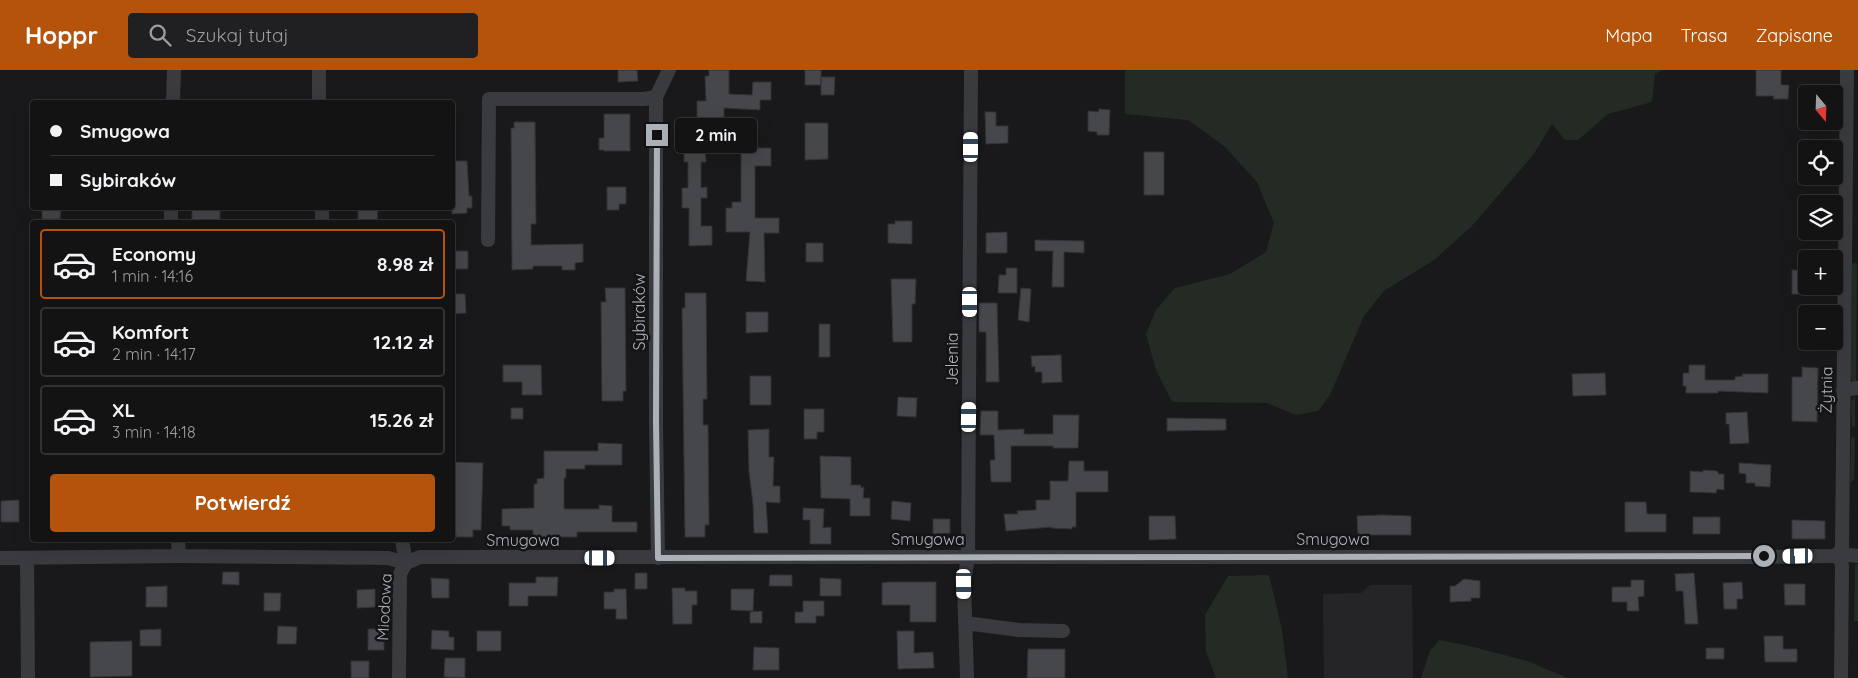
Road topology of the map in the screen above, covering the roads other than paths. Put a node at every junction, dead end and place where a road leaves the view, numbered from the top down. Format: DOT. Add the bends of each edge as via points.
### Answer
graph roads {
  1 [pos="174,70"];
  2 [pos="319,70"];
  3 [pos="668,70"];
  4 [pos="971,70"];
  5 [pos="1847,70"];
  6 [pos="656,97"];
  7 [pos="173,100"];
  8 [pos="319,100"];
  9 [pos="488,240"];
  10 [pos="1858,388"];
  11 [pos="1843,390"];
  12 [pos="178,542"];
  13 [pos="402,542"];
  14 [pos="1839,554"];
  15 [pos="179,556"];
  16 [pos="968,556"];
  17 [pos="1858,556"];
  18 [pos="0,558"];
  19 [pos="27,558"];
  20 [pos="658,558"];
  21 [pos="406,563"];
  22 [pos="965,623"];
  23 [pos="1063,631"];
  24 [pos="28,678"];
  25 [pos="399,678"];
  26 [pos="966,678"];
  27 [pos="1841,678"];
  1 -- 7 [label="street"];
  2 -- 8 [label="street"];
  3 -- 6 [label="street, Sybiraków"];
  4 -- 16 [label="street, Jelenia"];
  5 -- 11 [label="street, Żytnia"];
  6 -- 9 [label="street" via="489,98"];
  6 -- 20 [label="street, Sybiraków"];
  10 -- 11 [label="street"];
  11 -- 14 [label="street, Żytnia" via="1842,547"];
  12 -- 15 [label="street"];
  13 -- 21 [label="street, Miodowa"];
  14 -- 16 [label="street, Smugowa"];
  14 -- 17 [label="street, Smugowa"];
  14 -- 27 [label="street, Żytnia" via="1842,566"];
  15 -- 19 [label="street, Smugowa"];
  15 -- 21 [label="street, Smugowa" via="388,558"];
  16 -- 20 [label="street, Smugowa"];
  16 -- 22 [label="street, Jelenia" via="964,584"];
  18 -- 19 [label="street, Smugowa"];
  19 -- 24 [label="street"];
  20 -- 21 [label="street, Smugowa" via="420,558"];
  21 -- 25 [label="street, Miodowa" via="401,571 399,592"];
  22 -- 23 [label="street" via="1019,630"];
  22 -- 26 [label="street, Jelenia"];
}
